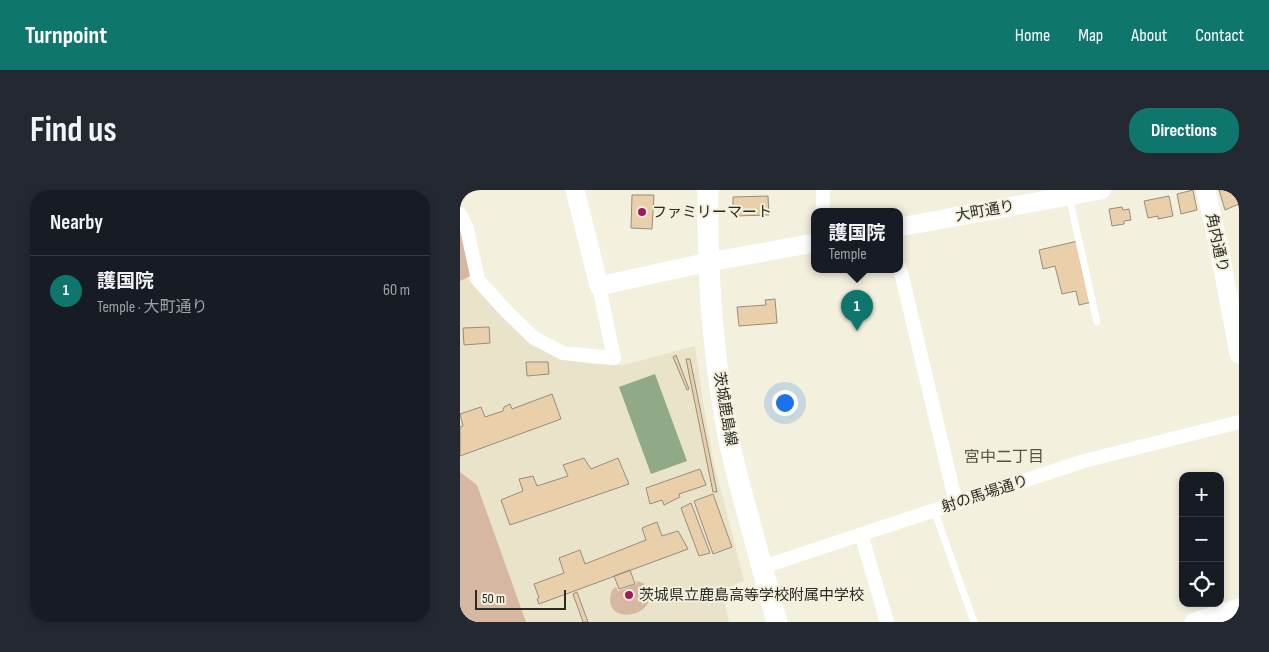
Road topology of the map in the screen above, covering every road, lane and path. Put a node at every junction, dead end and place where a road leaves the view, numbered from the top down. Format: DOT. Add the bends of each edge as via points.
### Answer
graph roads {
  1 [pos="468,190"];
  2 [pos="575,190"];
  3 [pos="708,190"];
  4 [pos="823,190"];
  5 [pos="1101,190"];
  6 [pos="1206,190"];
  7 [pos="1068,196"];
  8 [pos="460,200"];
  9 [pos="823,208"];
  10 [pos="460,214"];
  11 [pos="903,226"];
  12 [pos="811,244"];
  13 [pos="709,262"];
  14 [pos="901,273"];
  15 [pos="599,286"];
  16 [pos="1097,322"];
  17 [pos="1239,354"];
  18 [pos="1239,422"];
  19 [pos="956,503"];
  20 [pos="934,510"];
  21 [pos="861,534"];
  22 [pos="762,567"];
  23 [pos="1239,608"];
  24 [pos="777,622"];
  25 [pos="887,622"];
  26 [pos="974,622"];
  27 [pos="1194,622"];
  1 -- 8 [label="path"];
  2 -- 15 [label="street"];
  3 -- 13 [label="main road, 茨城鹿島線"];
  4 -- 9 [label="street"];
  5 -- 7 [label="street, 大町通り"];
  6 -- 17 [label="street, 角内通り"];
  7 -- 11 [label="street, 大町通り"];
  7 -- 16 [label="lane"];
  10 -- 15 [label="street" via="467,229 478,280 534,338 563,354 614,358"];
  12 -- 13 [label="street"];
  13 -- 15 [label="street"];
  13 -- 22 [label="main road, 茨城鹿島線" via="719,382 726,425"];
  14 -- 19 [label="street"];
  18 -- 19 [label="street, 射の馬場通り" via="1084,461"];
  19 -- 20 [label="street, 射の馬場通り"];
  20 -- 21 [label="street, 射の馬場通り"];
  20 -- 26 [label="lane"];
  21 -- 22 [label="street, 射の馬場通り"];
  21 -- 25 [label="street"];
  22 -- 24 [label="main road, 茨城鹿島線"];
  23 -- 27 [label="street"];
}
